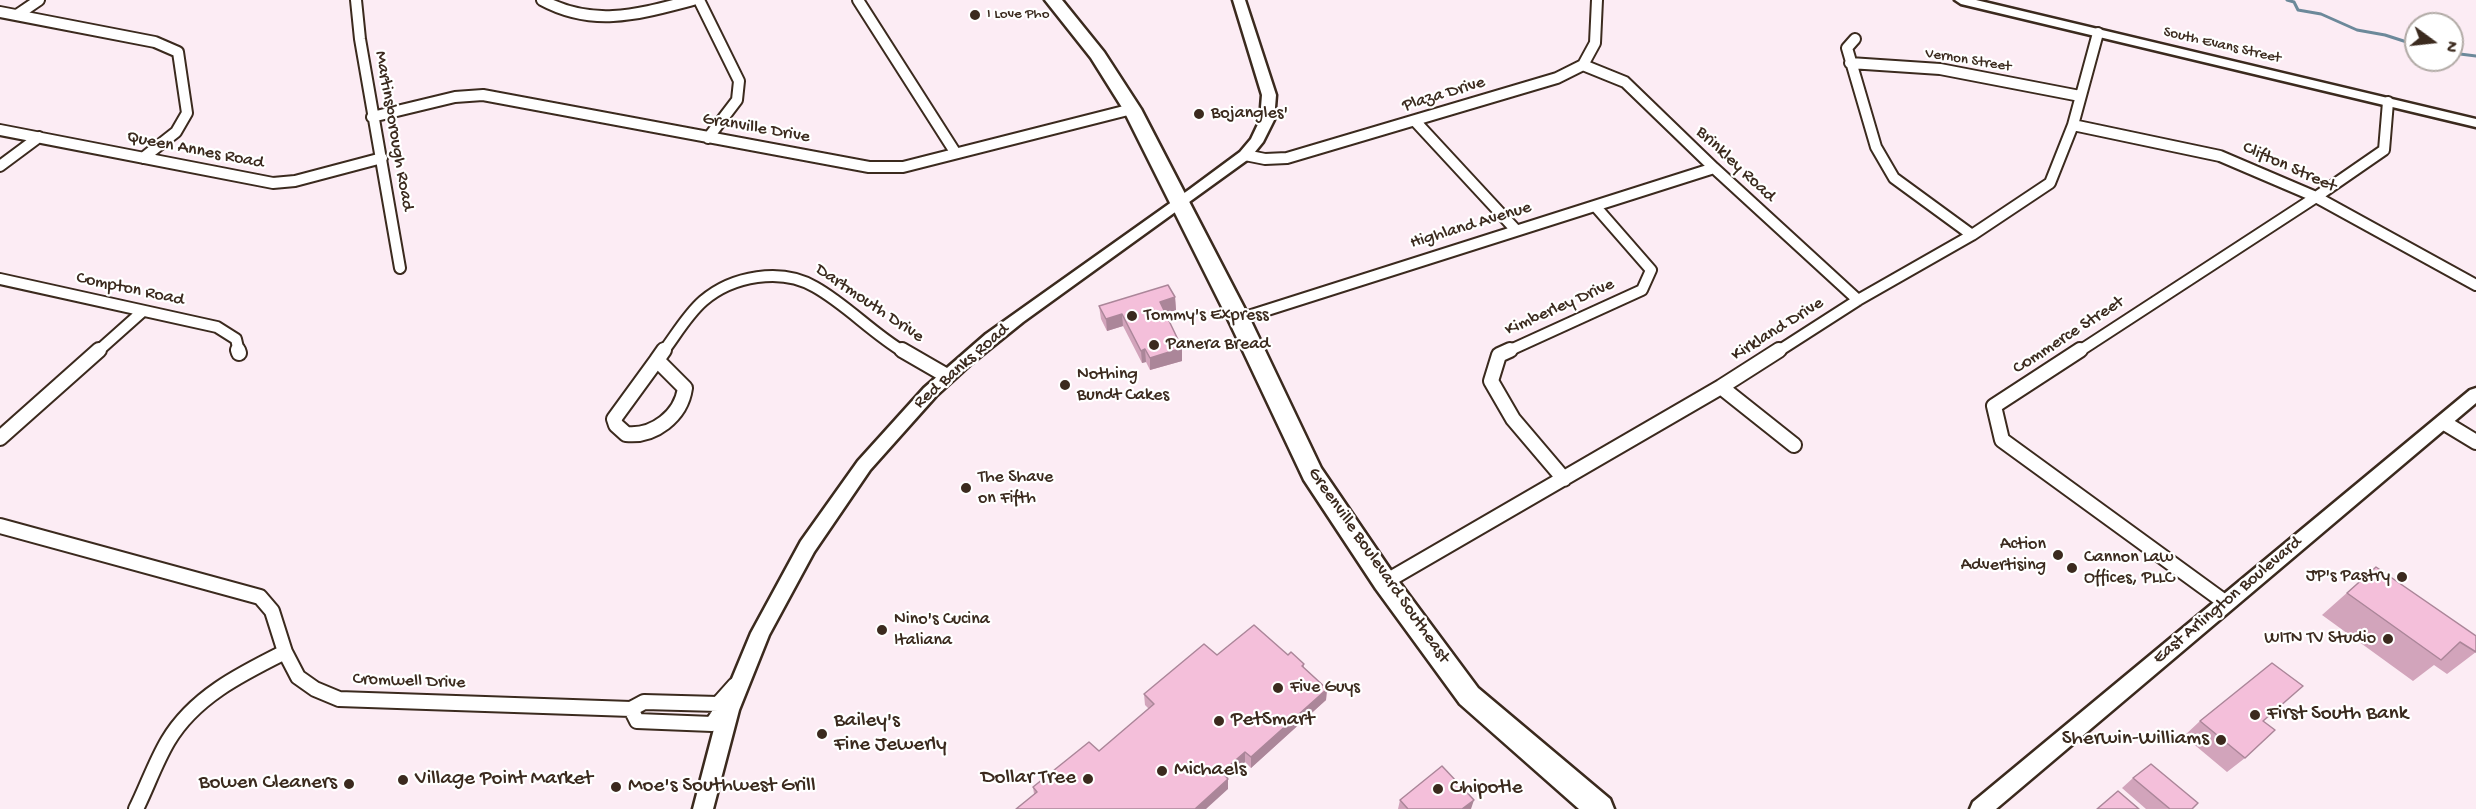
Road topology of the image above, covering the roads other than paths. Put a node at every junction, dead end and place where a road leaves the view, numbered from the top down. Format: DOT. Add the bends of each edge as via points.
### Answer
graph roads {
  1 [pos="39,0"];
  2 [pos="356,0"];
  3 [pos="542,0"];
  4 [pos="693,0"];
  5 [pos="699,0"];
  6 [pos="858,0"];
  7 [pos="1053,0"];
  8 [pos="1239,0"];
  9 [pos="1597,0"];
  10 [pos="1961,0"];
  11 [pos="0,12"];
  12 [pos="16,15"];
  13 [pos="2098,33"];
  14 [pos="1855,39"];
  15 [pos="1850,63"];
  16 [pos="1583,65"];
  17 [pos="2080,96"];
  18 [pos="2388,102"];
  19 [pos="1132,109"];
  20 [pos="372,117"];
  21 [pos="1415,121"];
  22 [pos="2476,123"];
  23 [pos="2073,125"];
  24 [pos="0,129"];
  25 [pos="39,137"];
  26 [pos="708,138"];
  27 [pos="955,152"];
  28 [pos="1245,155"];
  29 [pos="143,158"];
  30 [pos="382,158"];
  31 [pos="0,166"];
  32 [pos="1714,168"];
  33 [pos="2316,197"];
  34 [pos="1180,203"];
  35 [pos="1596,207"];
  36 [pos="1515,230"];
  37 [pos="1972,235"];
  38 [pos="400,268"];
  39 [pos="0,279"];
  40 [pos="2476,285"];
  41 [pos="1858,300"];
  42 [pos="143,311"];
  43 [pos="1239,319"];
  44 [pos="239,353"];
  45 [pos="657,360"];
  46 [pos="947,376"];
  47 [pos="1720,387"];
  48 [pos="2476,394"];
  49 [pos="2443,422"];
  50 [pos="0,438"];
  51 [pos="2476,442"];
  52 [pos="1794,445"];
  53 [pos="1564,479"];
  54 [pos="0,526"];
  55 [pos="1385,582"];
  56 [pos="2226,603"];
  57 [pos="285,652"];
  58 [pos="740,680"];
  59 [pos="631,710"];
  60 [pos="136,809"];
  61 [pos="704,809"];
  62 [pos="1600,809"];
  63 [pos="1980,809"];
  1 -- 12 [label="street"];
  2 -- 20 [label="street, Martinsborough Road"];
  3 -- 4 [label="street" via="587,16 623,16"];
  5 -- 26 [label="street" via="739,81 737,100"];
  6 -- 27 [label="street"];
  7 -- 19 [label="highway, Greenville Boulevard Southeast" via="1098,56"];
  8 -- 28 [label="main road, Red Banks Road" via="1266,83 1270,109 1259,140"];
  9 -- 16 [label="street" via="1595,43"];
  10 -- 13 [label="main road, South Evans Street"];
  11 -- 12 [label="street"];
  12 -- 29 [label="street" via="155,42 178,52 187,113 176,132"];
  13 -- 17 [label="street, Kirkland Drive"];
  13 -- 18 [label="main road, South Evans Street"];
  14 -- 15 [label="street" via="1847,48"];
  15 -- 17 [label="street, Vernon Street" via="1940,69"];
  15 -- 37 [label="street" via="1876,147 1894,178"];
  16 -- 21 [label="street, Plaza Drive" via="1557,78"];
  16 -- 32 [label="street, Brinkley Road" via="1625,82"];
  17 -- 23 [label="street, Kirkland Drive"];
  18 -- 22 [label="main road, South Evans Street"];
  18 -- 33 [label="street, Commerce Street" via="2384,150"];
  19 -- 27 [label="street, Granville Drive"];
  19 -- 34 [label="highway, Greenville Boulevard Southeast"];
  20 -- 26 [label="street, Granville Drive" via="455,97 483,95"];
  20 -- 30 [label="street, Martinsborough Road"];
  21 -- 28 [label="street, Plaza Drive" via="1287,158"];
  21 -- 36 [label="street"];
  23 -- 33 [label="street, Clifton Street" via="2220,156"];
  23 -- 37 [label="street, Kirkland Drive" via="2050,183"];
  24 -- 25 [label="street, Queen Annes Road"];
  25 -- 29 [label="street, Queen Annes Road"];
  25 -- 31 [label="street"];
  26 -- 27 [label="street, Granville Drive" via="869,166 903,167"];
  28 -- 34 [label="main road, Red Banks Road"];
  29 -- 30 [label="street, Queen Annes Road" via="273,183 296,181"];
  30 -- 38 [label="street, Martinsborough Road"];
  32 -- 35 [label="street, Highland Avenue"];
  32 -- 41 [label="street, Brinkley Road"];
  33 -- 40 [label="street, Clifton Street"];
  33 -- 56 [label="street, Commerce Street" via="1994,406 2002,440"];
  34 -- 43 [label="highway, Greenville Boulevard Southeast"];
  34 -- 46 [label="main road, Red Banks Road" via="1025,312"];
  35 -- 36 [label="street, Highland Avenue"];
  35 -- 53 [label="street, Kimberley Drive" via="1651,270 1642,290 1499,355 1491,381 1513,419"];
  36 -- 43 [label="street, Highland Avenue"];
  37 -- 41 [label="street, Kirkland Drive"];
  39 -- 42 [label="street, Compton Road"];
  41 -- 47 [label="street, Kirkland Drive"];
  42 -- 44 [label="street, Compton Road" via="217,327 236,339"];
  42 -- 50 [label="street"];
  43 -- 55 [label="highway, Greenville Boulevard Southeast" via="1312,473"];
  45 -- 45 [label="street, Dartmouth Drive" via="614,419 626,434 647,433 660,426 685,395 685,388"];
  45 -- 46 [label="street, Dartmouth Drive" via="706,300 742,282 776,276 794,277 816,287 873,332"];
  46 -- 58 [label="main road, Red Banks Road" via="890,434 816,532 761,632"];
  47 -- 52 [label="street"];
  47 -- 53 [label="street, Kirkland Drive"];
  48 -- 49 [label="main road, East Arlington Boulevard"];
  49 -- 51 [label="street"];
  49 -- 56 [label="main road, East Arlington Boulevard"];
  53 -- 55 [label="street, Kirkland Drive"];
  54 -- 57 [label="street, Cromwell Drive" via="260,597 272,611"];
  55 -- 62 [label="highway, Greenville Boulevard Southeast" via="1469,696"];
  56 -- 63 [label="main road, East Arlington Boulevard"];
  57 -- 59 [label="street, Cromwell Drive" via="298,676 315,689 339,699"];
  57 -- 60 [label="street" via="222,685 193,708 168,740"];
  58 -- 59 [label="street, Cromwell Drive" via="718,704 644,702"];
  58 -- 59 [label="street, Cromwell Drive" via="712,724 637,721"];
  58 -- 61 [label="main road, Red Banks Road"];
}
